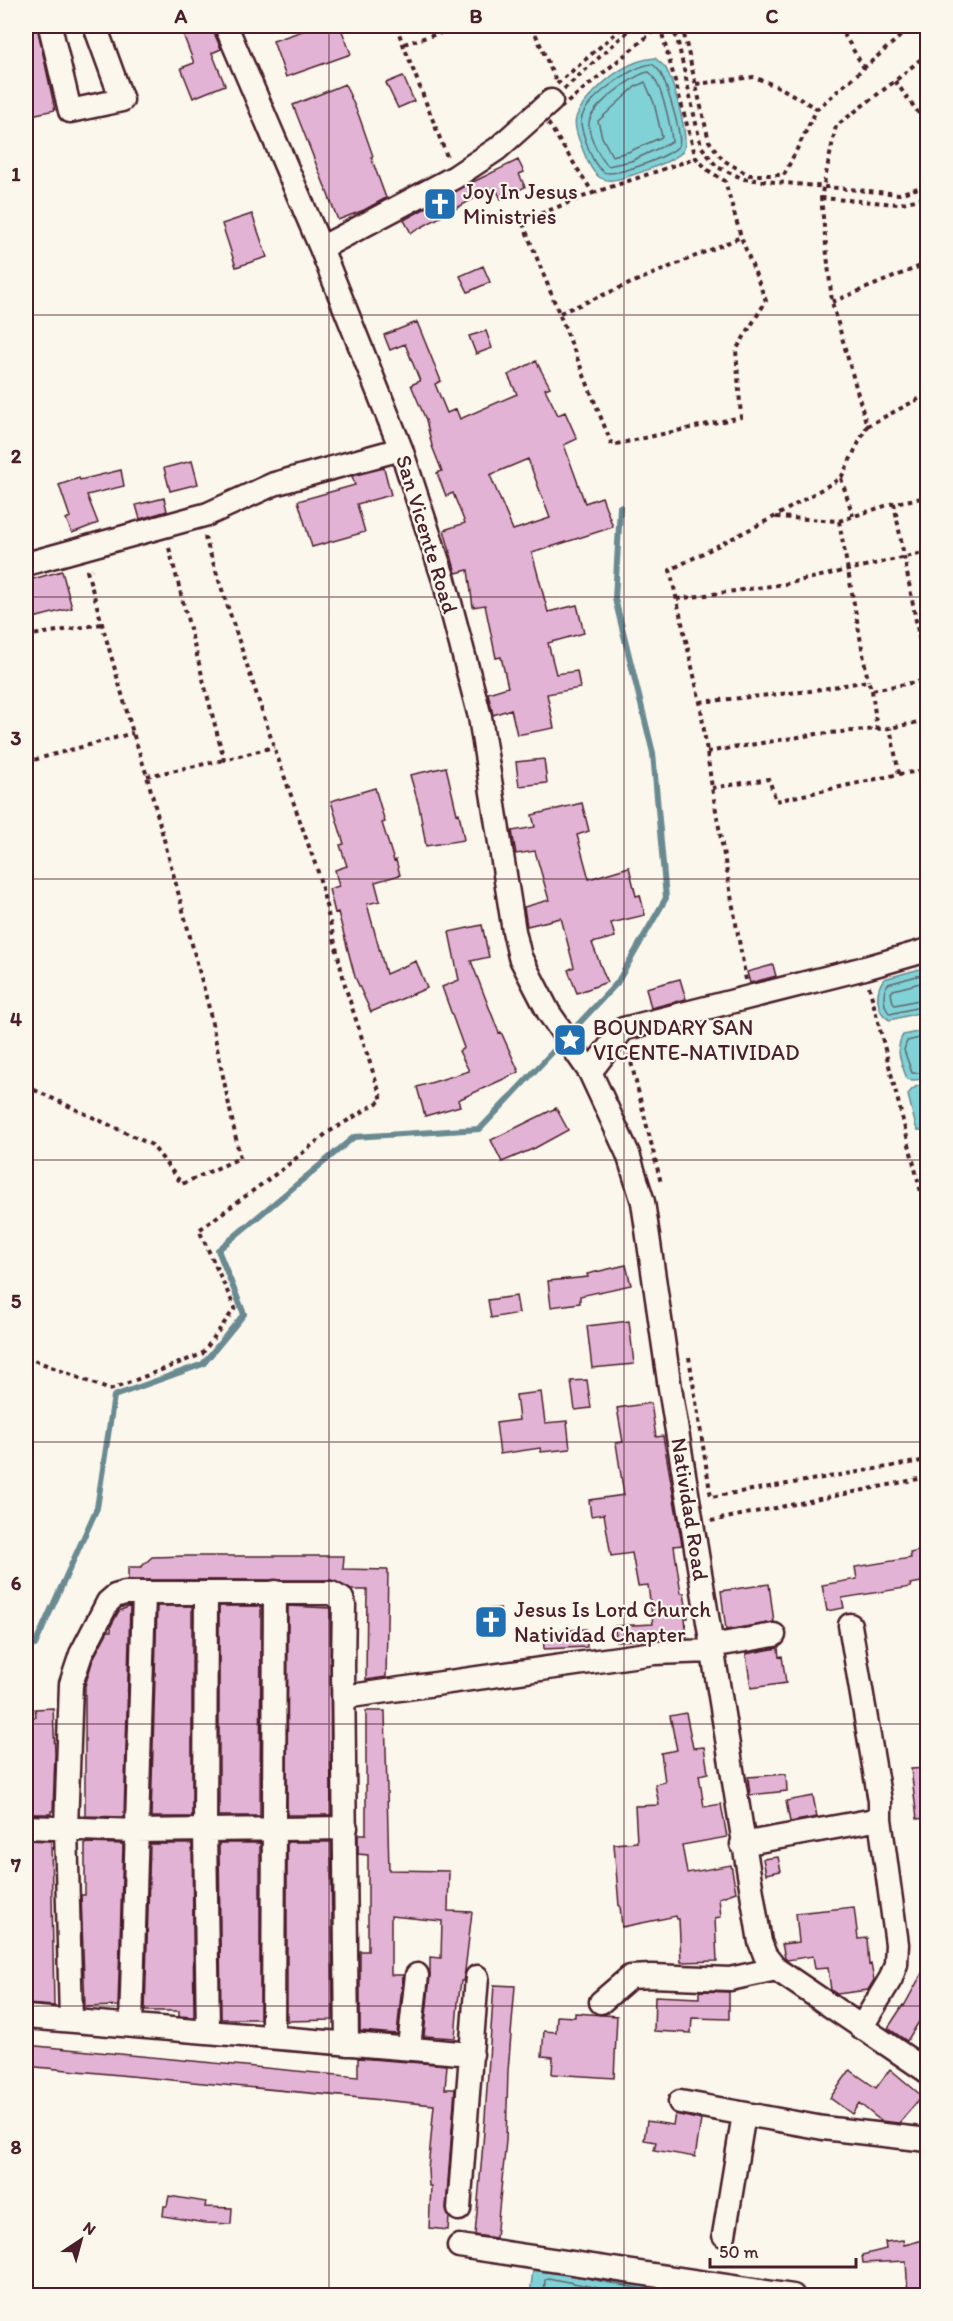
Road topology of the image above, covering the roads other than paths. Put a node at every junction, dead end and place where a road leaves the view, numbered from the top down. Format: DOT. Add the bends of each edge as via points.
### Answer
graph roads {
  1 [pos="50,26"];
  2 [pos="95,26"];
  3 [pos="226,26"];
  4 [pos="552,92"];
  5 [pos="321,248"];
  6 [pos="401,449"];
  7 [pos="26,564"];
  8 [pos="927,950"];
  9 [pos="583,1063"];
  10 [pos="275,1592"];
  11 [pos="206,1593"];
  12 [pos="144,1594"];
  13 [pos="850,1625"];
  14 [pos="774,1635"];
  15 [pos="712,1648"];
  16 [pos="344,1697"];
  17 [pos="880,1819"];
  18 [pos="26,1827"];
  19 [pos="66,1828"];
  20 [pos="346,1828"];
  21 [pos="274,1829"];
  22 [pos="136,1831"];
  23 [pos="205,1831"];
  24 [pos="742,1844"];
  25 [pos="776,1969"];
  26 [pos="417,1975"];
  27 [pos="477,1977"];
  28 [pos="601,2002"];
  29 [pos="26,2017"];
  30 [pos="70,2020"];
  31 [pos="131,2025"];
  32 [pos="861,2028"];
  33 [pos="208,2032"];
  34 [pos="273,2037"];
  35 [pos="347,2044"];
  36 [pos="409,2047"];
  37 [pos="472,2054"];
  38 [pos="927,2072"];
  39 [pos="680,2102"];
  40 [pos="744,2114"];
  41 [pos="927,2140"];
  42 [pos="459,2209"];
  43 [pos="724,2235"];
  44 [pos="459,2246"];
  45 [pos="793,2295"];
  1 -- 2 [label="street" via="69,111 122,100"];
  3 -- 5 [label="street, San Vicente Road"];
  4 -- 5 [label="street" via="497,149 455,177"];
  5 -- 6 [label="street, San Vicente Road"];
  6 -- 7 [label="street" via="274,484 208,514"];
  6 -- 9 [label="street, San Vicente Road" via="444,580 480,717 520,957 549,1013"];
  8 -- 9 [label="street" via="623,1029"];
  9 -- 15 [label="street, Natividad Road" via="628,1154 643,1202"];
  10 -- 11 [label="street"];
  10 -- 16 [label="street" via="331,1593 342,1599"];
  10 -- 21 [label="street"];
  11 -- 12 [label="street"];
  11 -- 23 [label="street"];
  12 -- 19 [label="street" via="125,1593 108,1602 81,1654 71,1684"];
  12 -- 22 [label="street"];
  13 -- 17 [label="street"];
  14 -- 15 [label="street"];
  15 -- 16 [label="street"];
  15 -- 24 [label="street, Natividad Road"];
  16 -- 20 [label="street"];
  17 -- 24 [label="street"];
  17 -- 32 [label="street" via="897,1944 896,1964"];
  18 -- 19 [label="street"];
  19 -- 22 [label="street"];
  19 -- 30 [label="street"];
  20 -- 21 [label="street"];
  20 -- 35 [label="street"];
  21 -- 23 [label="street"];
  21 -- 34 [label="street"];
  22 -- 23 [label="street"];
  22 -- 31 [label="street"];
  23 -- 33 [label="street"];
  24 -- 25 [label="street, Natividad Road" via="760,1942"];
  25 -- 28 [label="street" via="730,1979 630,1977"];
  25 -- 32 [label="street, Natividad Road"];
  26 -- 36 [label="street"];
  27 -- 37 [label="street"];
  29 -- 30 [label="street"];
  30 -- 31 [label="street"];
  31 -- 33 [label="street"];
  32 -- 38 [label="street, Natividad Road"];
  33 -- 34 [label="street"];
  34 -- 35 [label="street"];
  35 -- 36 [label="street"];
  36 -- 37 [label="street"];
  37 -- 42 [label="street"];
  39 -- 40 [label="street"];
  40 -- 41 [label="street"];
  40 -- 43 [label="street"];
  44 -- 45 [label="street"];
}
